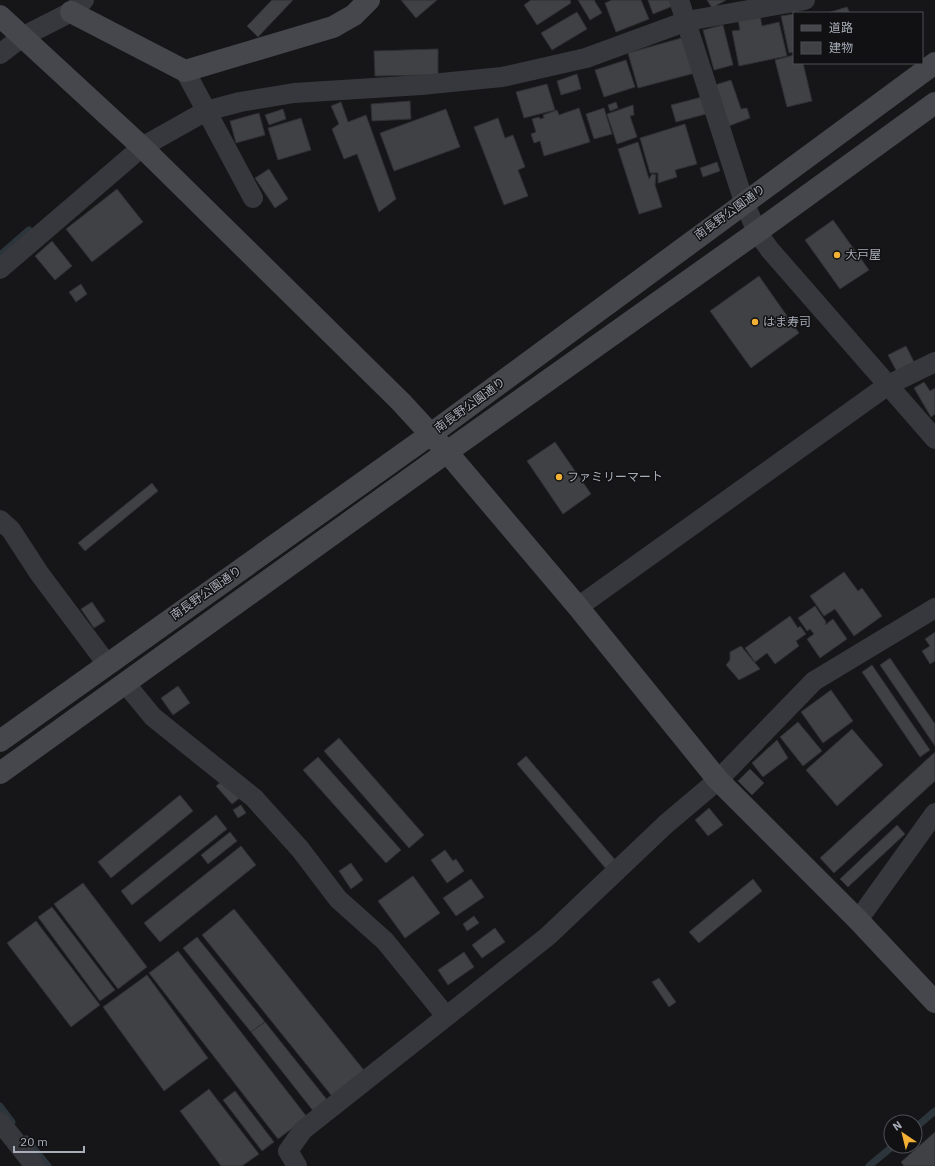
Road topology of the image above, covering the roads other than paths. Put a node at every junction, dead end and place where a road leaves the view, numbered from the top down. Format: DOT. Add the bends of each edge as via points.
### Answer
graph roads {
  1 [pos="369,0"];
  2 [pos="679,0"];
  3 [pos="806,0"];
  4 [pos="77,6"];
  5 [pos="0,16"];
  6 [pos="687,21"];
  7 [pos="22,37"];
  8 [pos="0,54"];
  9 [pos="935,63"];
  10 [pos="185,71"];
  11 [pos="935,103"];
  12 [pos="206,111"];
  13 [pos="142,147"];
  14 [pos="253,198"];
  15 [pos="744,202"];
  16 [pos="757,232"];
  17 [pos="0,269"];
  18 [pos="935,362"];
  19 [pos="888,385"];
  20 [pos="431,434"];
  21 [pos="935,439"];
  22 [pos="447,452"];
  23 [pos="0,520"];
  24 [pos="578,607"];
  25 [pos="935,608"];
  26 [pos="107,664"];
  27 [pos="125,683"];
  28 [pos="0,741"];
  29 [pos="0,773"];
  30 [pos="718,780"];
  31 [pos="935,813"];
  32 [pos="858,920"];
  33 [pos="935,1002"];
  34 [pos="446,1016"];
  35 [pos="0,1122"];
  36 [pos="35,1166"];
  37 [pos="297,1166"];
  1 -- 10 [label="street" via="354,15 333,27"];
  2 -- 6 [label="street"];
  3 -- 6 [label="street"];
  4 -- 7 [label="street"];
  4 -- 10 [label="street"];
  5 -- 7 [label="street"];
  6 -- 12 [label="street" via="586,58 502,77 294,93 240,102"];
  6 -- 15 [label="street"];
  7 -- 8 [label="street"];
  7 -- 13 [label="street"];
  9 -- 15 [label="street, 南長野公園通り"];
  10 -- 12 [label="street"];
  11 -- 16 [label="street, 南長野公園通り"];
  12 -- 13 [label="street"];
  12 -- 14 [label="street"];
  13 -- 17 [label="street"];
  13 -- 20 [label="street" via="402,402"];
  15 -- 16 [label="street"];
  15 -- 20 [label="street, 南長野公園通り"];
  16 -- 19 [label="street"];
  16 -- 22 [label="street, 南長野公園通り"];
  18 -- 19 [label="street"];
  19 -- 21 [label="street"];
  19 -- 24 [label="street"];
  20 -- 22 [label="street"];
  20 -- 26 [label="street, 南長野公園通り"];
  22 -- 24 [label="street"];
  22 -- 27 [label="street, 南長野公園通り"];
  23 -- 26 [label="street" via="11,530 39,573"];
  24 -- 30 [label="street"];
  25 -- 30 [label="street" via="814,680"];
  26 -- 28 [label="street, 南長野公園通り"];
  27 -- 29 [label="street, 南長野公園通り"];
  27 -- 34 [label="street" via="153,717 254,798 300,850 338,899 386,941"];
  30 -- 32 [label="street"];
  30 -- 34 [label="street" via="666,824 548,936"];
  31 -- 32 [label="street"];
  32 -- 33 [label="street"];
  34 -- 37 [label="street" via="303,1130 288,1151"];
  35 -- 36 [label="street"];
}
